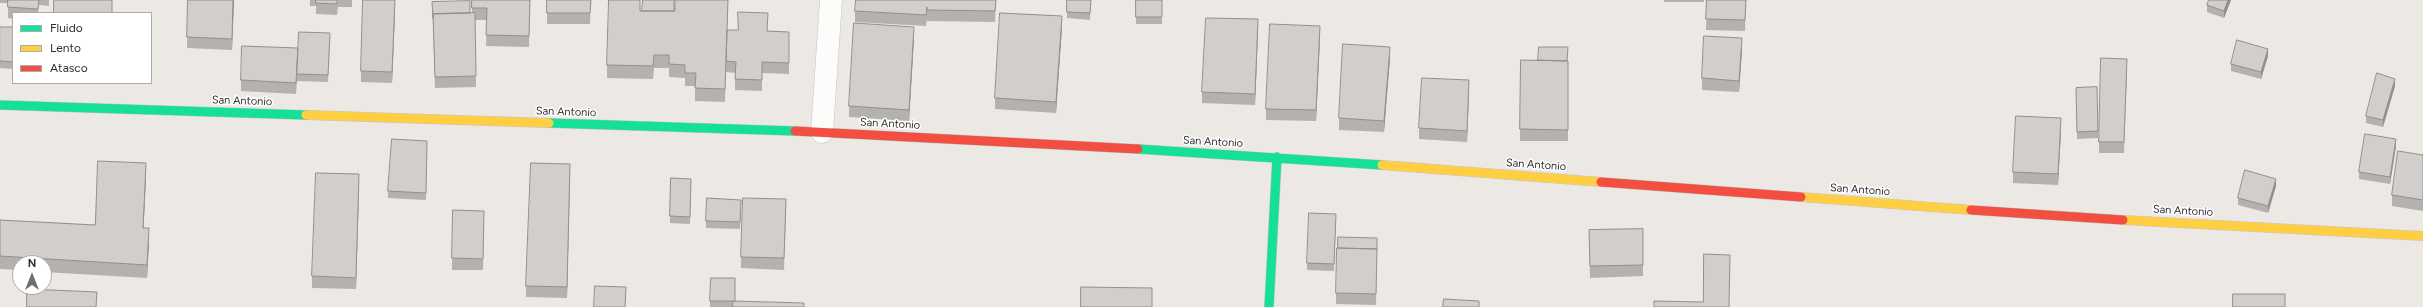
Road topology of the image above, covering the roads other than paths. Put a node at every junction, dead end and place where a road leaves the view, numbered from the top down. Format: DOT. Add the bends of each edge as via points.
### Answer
graph roads {
  1 [pos="831,0"];
  2 [pos="0,105"];
  3 [pos="822,132"];
  4 [pos="1277,157"];
  5 [pos="2423,236"];
  6 [pos="1269,307"];
  1 -- 3 [label="street"];
  2 -- 3 [label="street, San Antonio"];
  3 -- 4 [label="street, San Antonio"];
  4 -- 5 [label="street, San Antonio" via="2019,214"];
  4 -- 6 [label="street"];
}
